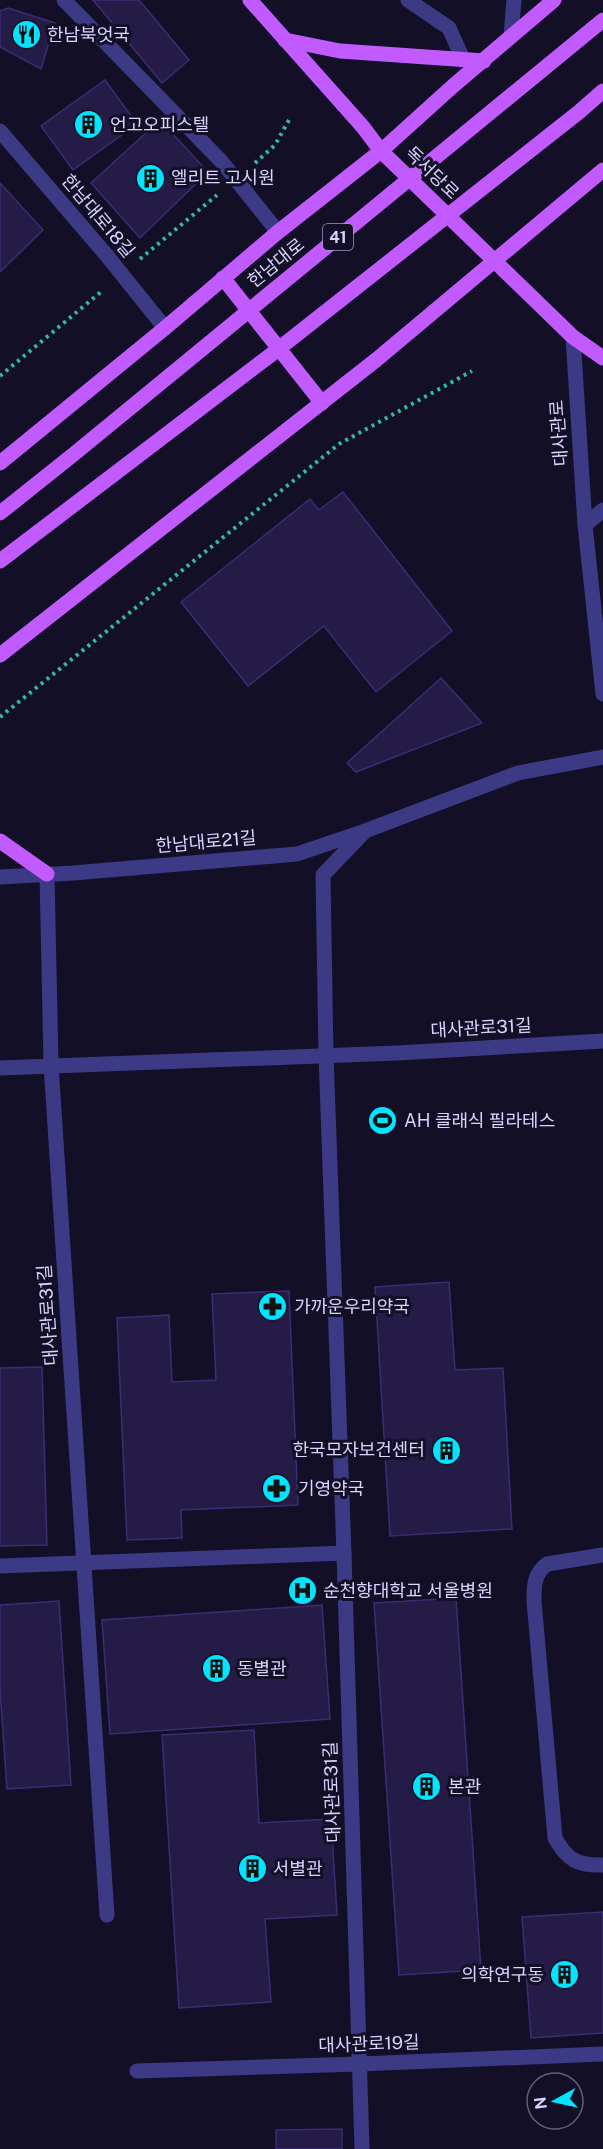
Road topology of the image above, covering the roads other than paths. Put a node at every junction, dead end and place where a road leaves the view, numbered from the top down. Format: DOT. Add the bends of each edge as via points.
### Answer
graph roads {
  1 [pos="64,0"];
  2 [pos="250,0"];
  3 [pos="408,0"];
  4 [pos="514,0"];
  5 [pos="554,0"];
  6 [pos="603,20"];
  7 [pos="511,36"];
  8 [pos="285,40"];
  9 [pos="462,59"];
  10 [pos="484,61"];
  11 [pos="603,91"];
  12 [pos="0,131"];
  13 [pos="381,151"];
  14 [pos="603,170"];
  15 [pos="278,232"];
  16 [pos="494,260"];
  17 [pos="223,278"];
  18 [pos="165,328"];
  19 [pos="573,337"];
  20 [pos="603,358"];
  21 [pos="322,403"];
  22 [pos="0,463"];
  23 [pos="603,510"];
  24 [pos="0,513"];
  25 [pos="585,525"];
  26 [pos="0,561"];
  27 [pos="0,655"];
  28 [pos="603,694"];
  29 [pos="603,757"];
  30 [pos="365,831"];
  31 [pos="0,841"];
  32 [pos="47,874"];
  33 [pos="0,877"];
  34 [pos="603,1041"];
  35 [pos="326,1055"];
  36 [pos="51,1065"];
  37 [pos="0,1068"];
  38 [pos="344,1553"];
  39 [pos="603,1555"];
  40 [pos="84,1563"];
  41 [pos="0,1566"];
  42 [pos="603,1865"];
  43 [pos="107,1915"];
  44 [pos="603,2054"];
  45 [pos="359,2064"];
  46 [pos="136,2071"];
  47 [pos="362,2149"];
  1 -- 15 [label="street" via="221,161"];
  2 -- 8 [label="main road, 독서당로"];
  3 -- 9 [label="street" via="449,28"];
  4 -- 7 [label="street"];
  5 -- 7 [label="main road"];
  6 -- 24 [label="main road, 한남대로 / 41"];
  7 -- 10 [label="main road"];
  8 -- 9 [label="main road" via="340,51"];
  8 -- 13 [label="main road, 독서당로"];
  9 -- 10 [label="main road"];
  10 -- 13 [label="main road"];
  11 -- 26 [label="main road" via="281,346"];
  12 -- 18 [label="street, 한남대로18길"];
  13 -- 15 [label="main road"];
  13 -- 16 [label="main road, 독서당로"];
  14 -- 16 [label="main road"];
  15 -- 17 [label="main road"];
  16 -- 19 [label="main road, 독서당로"];
  16 -- 21 [label="main road"];
  17 -- 18 [label="main road"];
  17 -- 21 [label="main road"];
  18 -- 22 [label="main road"];
  19 -- 20 [label="main road, 독서당로"];
  19 -- 25 [label="street, 대사관로"];
  21 -- 27 [label="main road"];
  23 -- 25 [label="street"];
  25 -- 28 [label="street, 대사관로"];
  29 -- 30 [label="street, 한남대로21길" via="518,773"];
  30 -- 32 [label="street, 한남대로21길" via="297,854"];
  30 -- 35 [label="street, 한남대로21길" via="323,875"];
  31 -- 32 [label="main road"];
  32 -- 33 [label="street, 한남대로21길"];
  32 -- 36 [label="street"];
  34 -- 35 [label="street, 대사관로31길"];
  35 -- 36 [label="street, 대사관로31길"];
  35 -- 38 [label="street, 대사관로31길"];
  36 -- 37 [label="street, 대사관로31길"];
  36 -- 40 [label="street, 대사관로31길"];
  38 -- 40 [label="street"];
  38 -- 45 [label="street, 대사관로31길"];
  39 -- 42 [label="street" via="548,1564 534,1580 555,1838 563,1853 577,1862"];
  40 -- 41 [label="street"];
  40 -- 43 [label="street, 대사관로31길"];
  44 -- 45 [label="street, 대사관로19길"];
  45 -- 46 [label="street, 대사관로19길"];
  45 -- 47 [label="street, 대사관로31길"];
}
